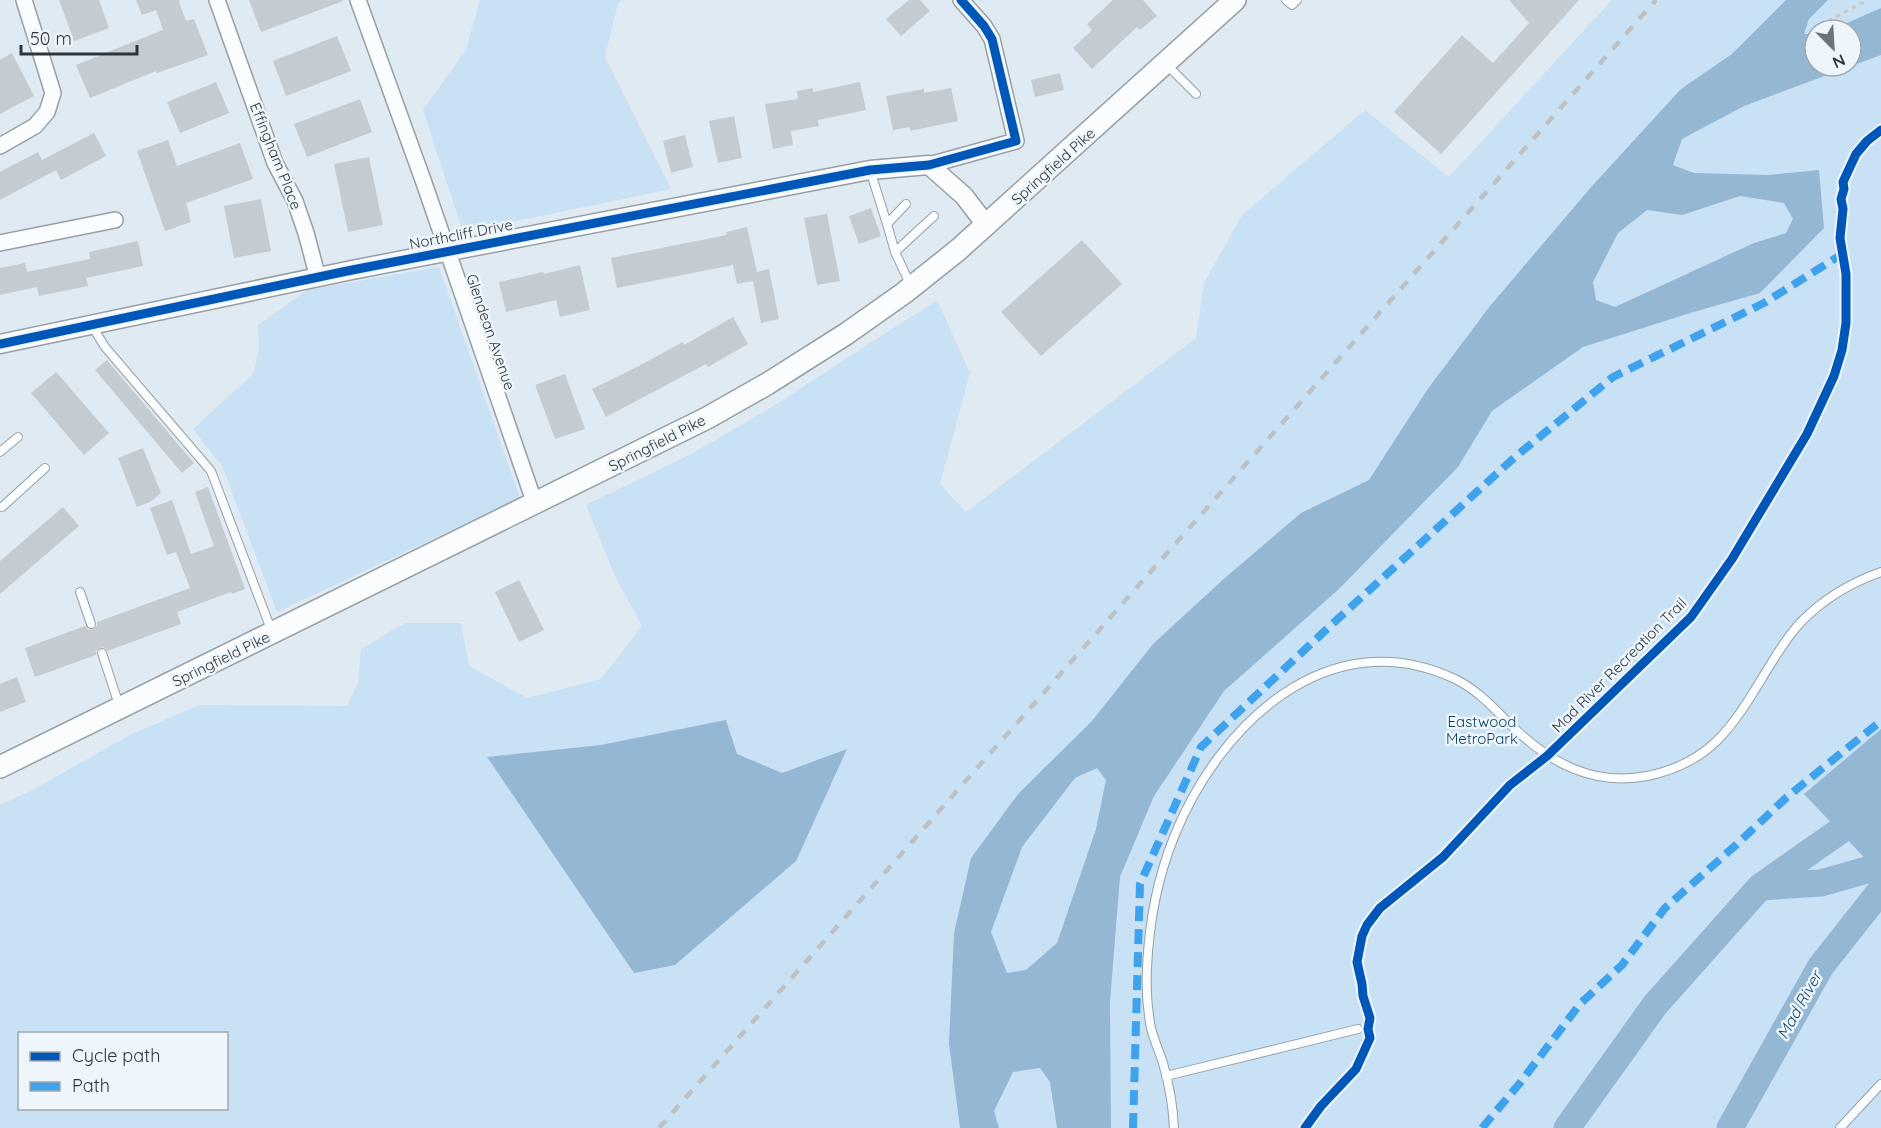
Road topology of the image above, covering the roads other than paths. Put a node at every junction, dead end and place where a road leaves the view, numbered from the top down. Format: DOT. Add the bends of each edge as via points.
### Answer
graph roads {
  1 [pos="24,0"];
  2 [pos="218,0"];
  3 [pos="358,0"];
  4 [pos="962,0"];
  5 [pos="1235,0"];
  6 [pos="1286,0"];
  7 [pos="1297,0"];
  8 [pos="1166,64"];
  9 [pos="1196,94"];
  10 [pos="0,146"];
  11 [pos="929,165"];
  12 [pos="870,170"];
  13 [pos="906,204"];
  14 [pos="934,216"];
  15 [pos="115,220"];
  16 [pos="888,225"];
  17 [pos="987,226"];
  18 [pos="0,243"];
  19 [pos="447,252"];
  20 [pos="895,252"];
  21 [pos="318,278"];
  22 [pos="912,287"];
  23 [pos="91,324"];
  24 [pos="0,344"];
  25 [pos="18,437"];
  26 [pos="0,452"];
  27 [pos="45,468"];
  28 [pos="535,504"];
  29 [pos="2,507"];
  30 [pos="1881,572"];
  31 [pos="80,592"];
  32 [pos="91,624"];
  33 [pos="272,633"];
  34 [pos="102,653"];
  35 [pos="120,709"];
  36 [pos="0,767"];
  37 [pos="1358,1029"];
  38 [pos="1166,1076"];
  39 [pos="1881,1084"];
  40 [pos="1174,1128"];
  41 [pos="1840,1128"];
  1 -- 10 [label="street" via="53,93 47,112 35,126"];
  2 -- 21 [label="street, Effingham Place" via="275,163 295,201"];
  3 -- 19 [label="street, Glendean Avenue"];
  4 -- 11 [label="street" via="992,39 1016,141"];
  5 -- 8 [label="main road, Springfield Pike"];
  6 -- 7 [label="lane" via="1292,5"];
  8 -- 9 [label="lane"];
  8 -- 17 [label="main road, Springfield Pike"];
  11 -- 12 [label="street, Northcliff Drive"];
  11 -- 17 [label="street" via="964,196"];
  12 -- 16 [label="lane"];
  12 -- 19 [label="street, Northcliff Drive"];
  13 -- 16 [label="lane"];
  14 -- 20 [label="lane"];
  15 -- 18 [label="street"];
  16 -- 20 [label="lane"];
  17 -- 22 [label="main road, Springfield Pike"];
  19 -- 21 [label="street, Northcliff Drive"];
  19 -- 28 [label="street, Glendean Avenue"];
  20 -- 22 [label="lane"];
  21 -- 23 [label="street, Northcliff Drive"];
  22 -- 28 [label="main road, Springfield Pike" via="767,384"];
  23 -- 24 [label="street, Northcliff Drive"];
  23 -- 33 [label="lane" via="105,347 212,471"];
  25 -- 26 [label="lane"];
  27 -- 29 [label="lane"];
  28 -- 33 [label="main road, Springfield Pike"];
  30 -- 38 [label="lane" via="1836,592 1799,624 1736,720 1708,749 1686,763 1644,776 1603,777 1564,765 1536,747 1476,692 1457,680 1414,666 1365,663 1336,668 1290,688 1250,723 1202,781 1173,838 1162,870 1147,970 1148,1011"];
  31 -- 32 [label="lane"];
  33 -- 35 [label="main road, Springfield Pike"];
  34 -- 35 [label="lane"];
  35 -- 36 [label="main road, Springfield Pike"];
  37 -- 38 [label="lane"];
  38 -- 40 [label="lane"];
  39 -- 41 [label="lane"];
}
